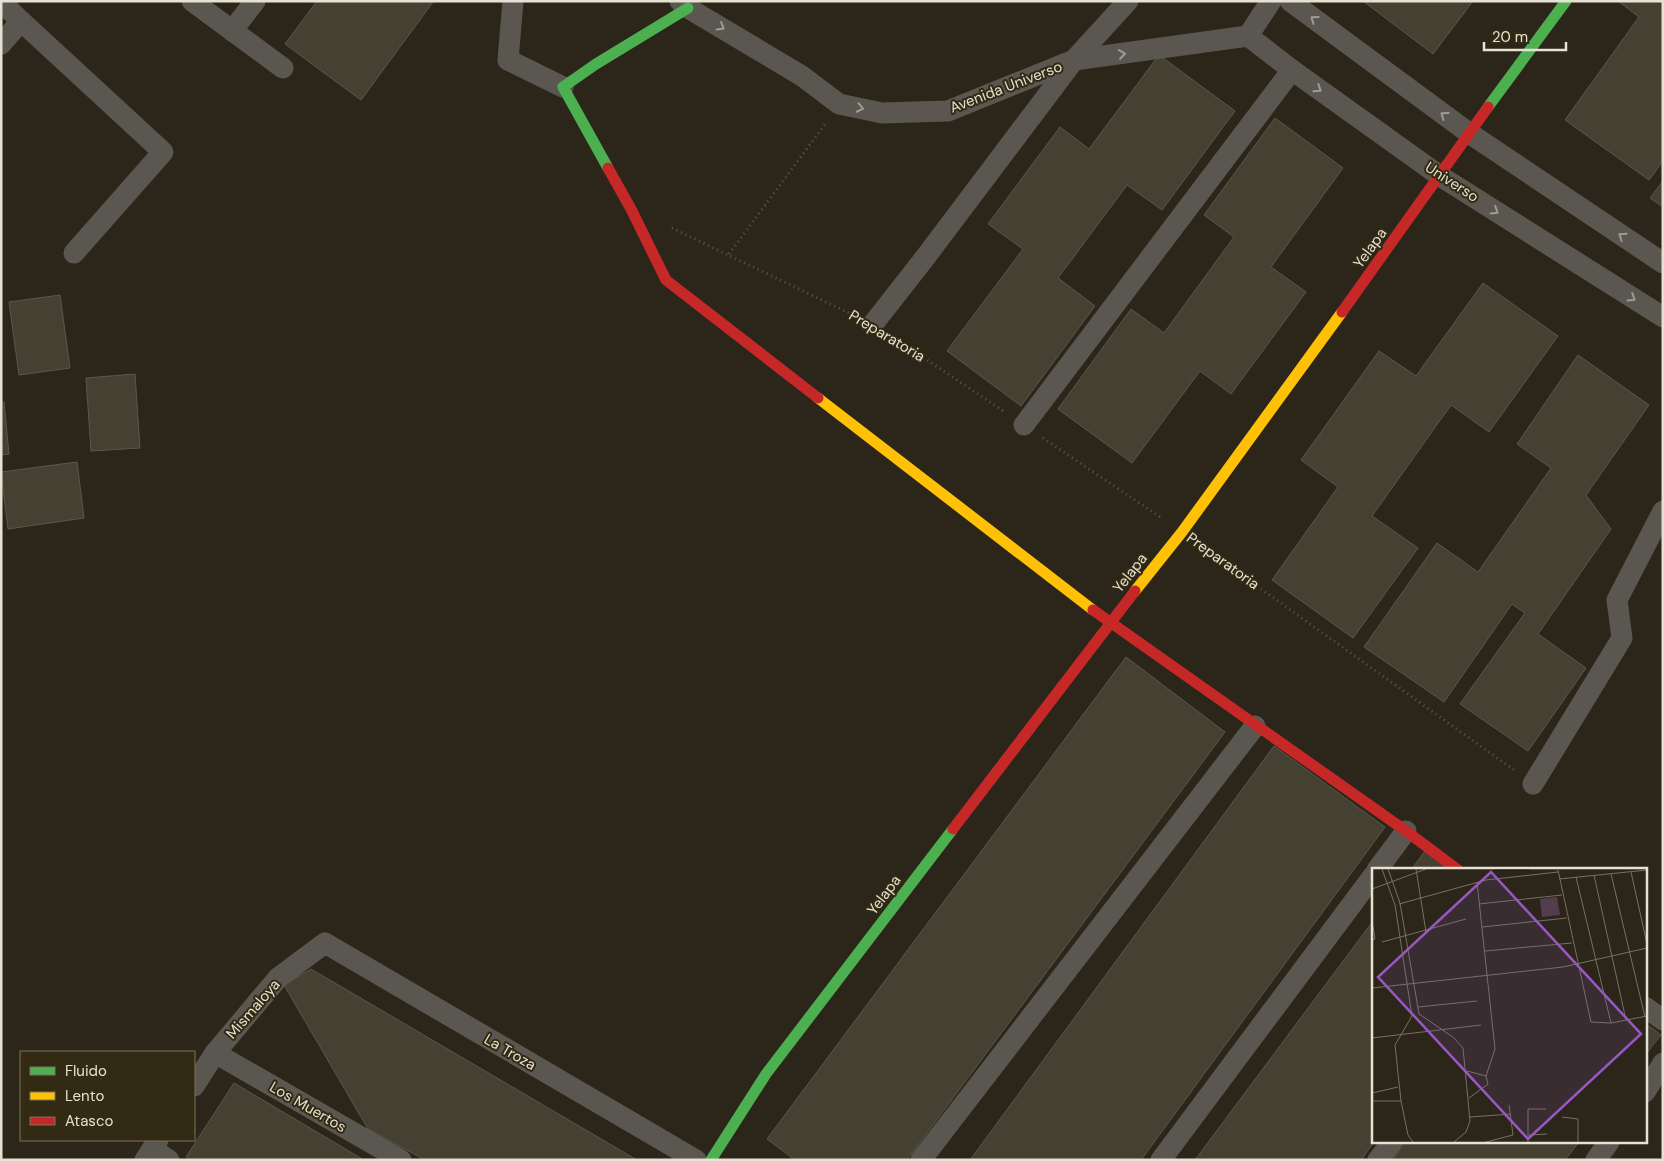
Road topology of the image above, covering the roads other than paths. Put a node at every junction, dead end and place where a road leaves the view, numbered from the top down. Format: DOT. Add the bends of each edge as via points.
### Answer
graph roads {
  1 [pos="192,1"];
  2 [pos="255,1"];
  3 [pos="513,1"];
  4 [pos="1128,1"];
  5 [pos="1271,1"];
  6 [pos="1290,1"];
  7 [pos="1566,1"];
  8 [pos="1,2"];
  9 [pos="684,4"];
  10 [pos="21,21"];
  11 [pos="232,31"];
  12 [pos="1248,36"];
  13 [pos="1,44"];
  14 [pos="1074,60"];
  15 [pos="283,68"];
  16 [pos="1292,70"];
  17 [pos="563,87"];
  18 [pos="1468,133"];
  19 [pos="1440,176"];
  20 [pos="74,253"];
  21 [pos="1663,263"];
  22 [pos="1663,317"];
  23 [pos="873,324"];
  24 [pos="1024,425"];
  25 [pos="1663,511"];
  26 [pos="1110,623"];
  27 [pos="1255,726"];
  28 [pos="1533,784"];
  29 [pos="1406,831"];
  30 [pos="1378,868"];
  31 [pos="1455,868"];
  32 [pos="1372,877"];
  33 [pos="325,943"];
  34 [pos="1646,1008"];
  35 [pos="1663,1020"];
  36 [pos="215,1054"];
  37 [pos="1663,1063"];
  38 [pos="195,1084"];
  39 [pos="1646,1090"];
  40 [pos="1390,1144"];
  41 [pos="1608,1144"];
  42 [pos="402,1160"];
  43 [pos="696,1160"];
  44 [pos="711,1160"];
  45 [pos="921,1160"];
  46 [pos="1161,1160"];
  47 [pos="1378,1160"];
  48 [pos="1596,1160"];
  1 -- 11 [label="street"];
  2 -- 11 [label="street"];
  3 -- 17 [label="street" via="508,60"];
  4 -- 14 [label="street, Avenida Universo"];
  5 -- 12 [label="street"];
  18 -- 6 [label="street, one-way"];
  7 -- 18 [label="street, Yelapa"];
  8 -- 10 [label="street"];
  9 -- 14 [label="street, Avenida Universo, one-way" via="802,76 839,104 882,113 948,111"];
  9 -- 17 [label="street"];
  10 -- 13 [label="street"];
  10 -- 20 [label="street" via="163,152"];
  11 -- 15 [label="street"];
  14 -- 12 [label="street, one-way"];
  12 -- 16 [label="street, Universo"];
  14 -- 23 [label="street"];
  16 -- 19 [label="street, Universo, one-way"];
  16 -- 24 [label="street"];
  17 -- 26 [label="street" via="631,208 666,280"];
  18 -- 19 [label="street, Yelapa"];
  21 -- 18 [label="street, one-way"];
  19 -- 22 [label="street, Universo, one-way"];
  19 -- 26 [label="street, Yelapa" via="1182,532"];
  25 -- 28 [label="street" via="1617,600 1622,638"];
  26 -- 27 [label="street"];
  26 -- 44 [label="street, Yelapa" via="766,1074"];
  27 -- 29 [label="street"];
  27 -- 45 [label="street"];
  29 -- 30 [label="street"];
  29 -- 31 [label="street"];
  32 -- 46 [label="street"];
  33 -- 36 [label="street, Mismaloya" via="278,978"];
  33 -- 43 [label="street, La Troza"];
  34 -- 35 [label="street"];
  36 -- 38 [label="street, Mismaloya"];
  36 -- 42 [label="street, Los Muertos"];
  37 -- 39 [label="street"];
  40 -- 47 [label="street"];
  41 -- 48 [label="street"];
}
